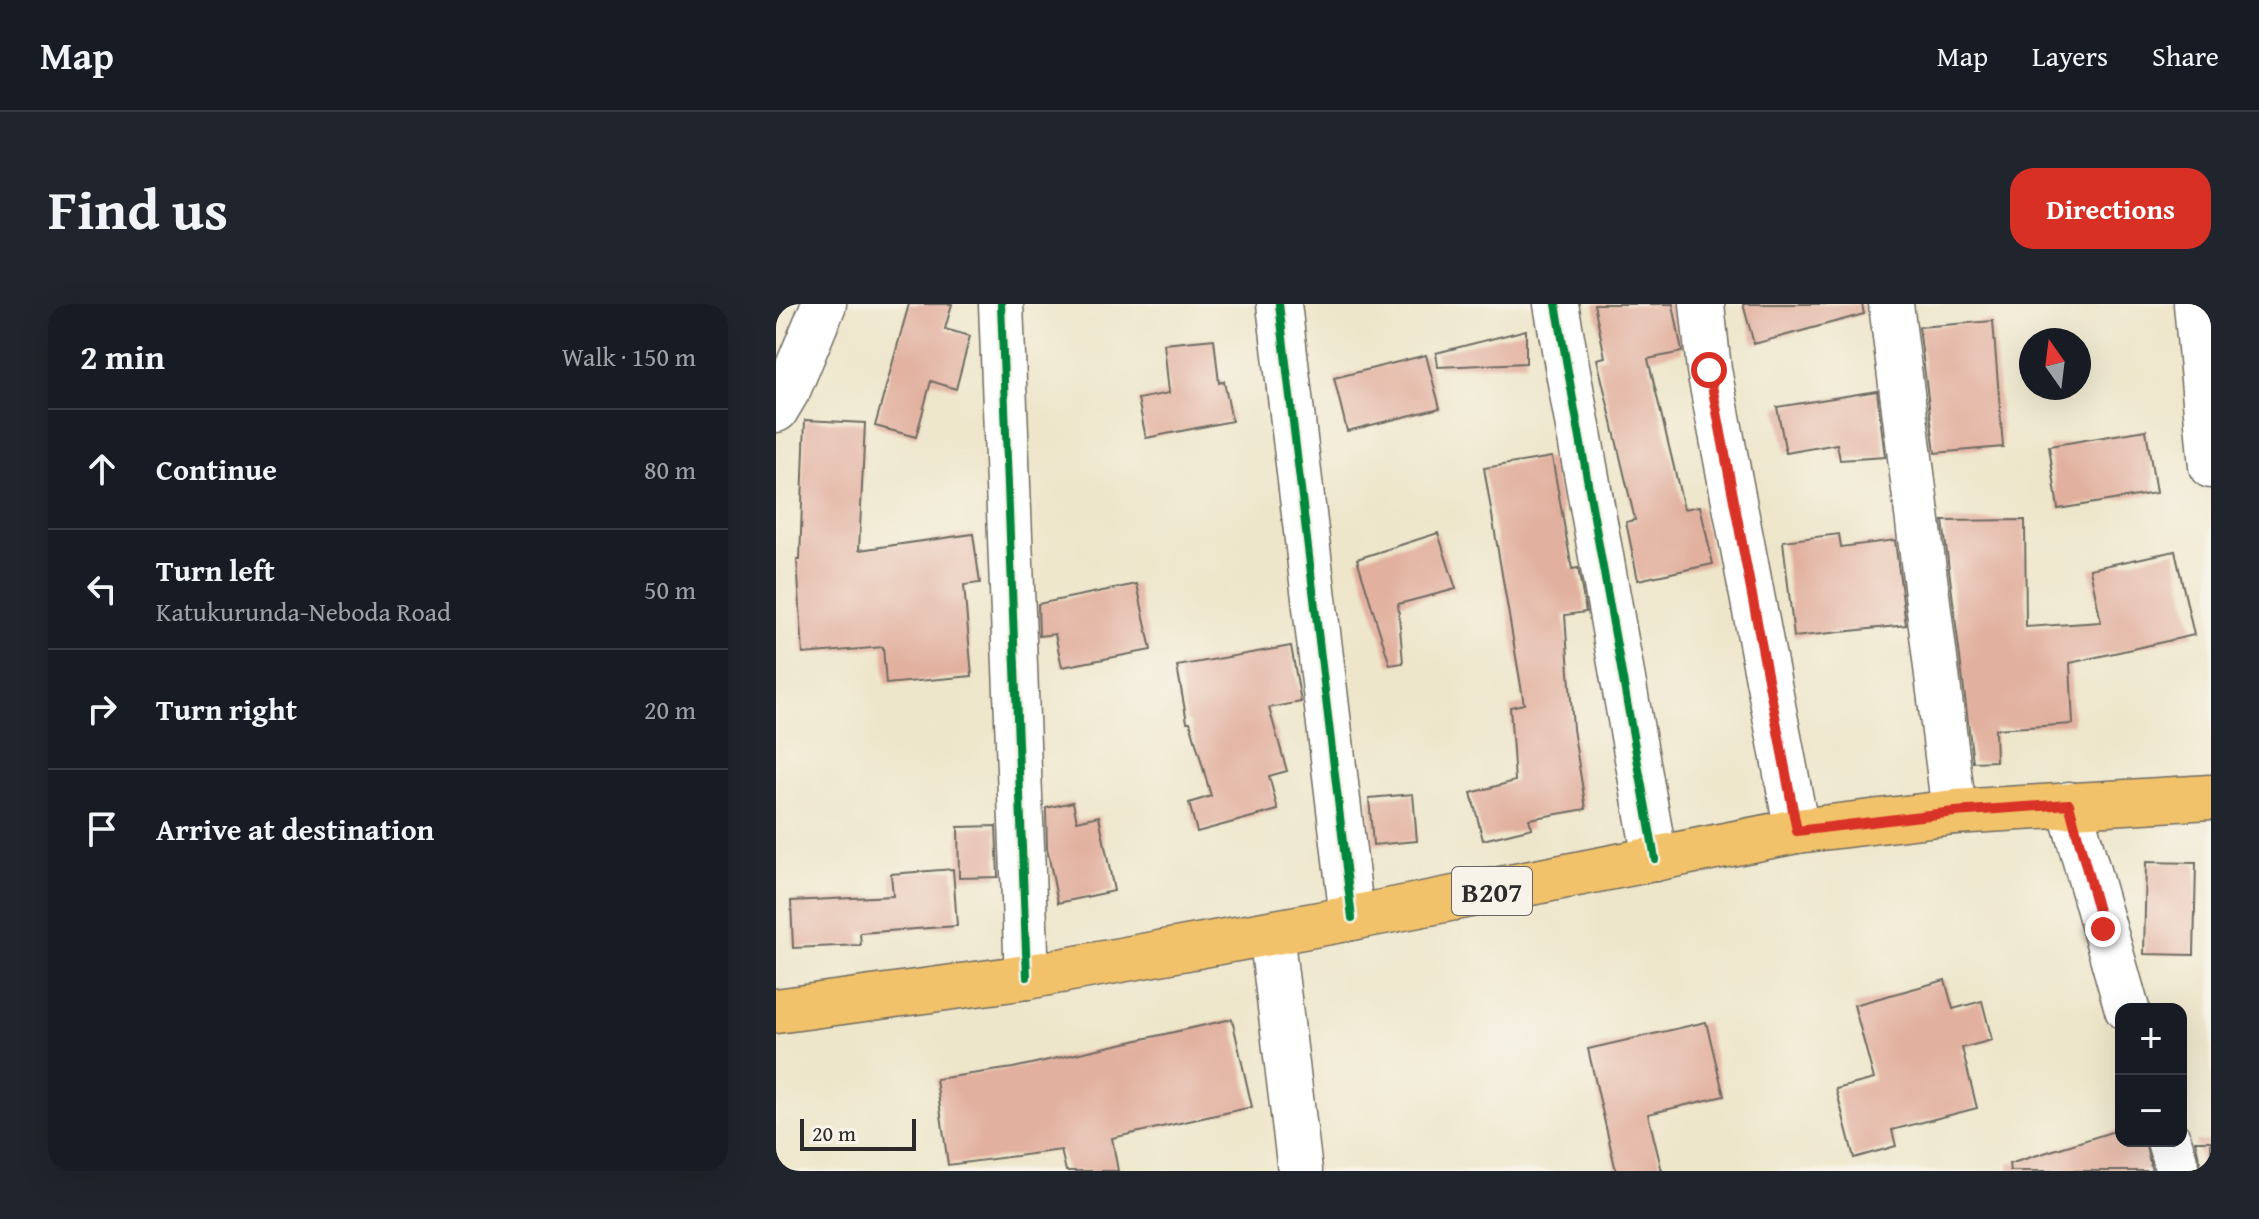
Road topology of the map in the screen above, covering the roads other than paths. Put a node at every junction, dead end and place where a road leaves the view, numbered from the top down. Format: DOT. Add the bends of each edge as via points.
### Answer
graph roads {
  1 [pos="824,304"];
  2 [pos="1001,304"];
  3 [pos="1279,304"];
  4 [pos="1556,304"];
  5 [pos="1702,304"];
  6 [pos="1891,304"];
  7 [pos="2196,304"];
  8 [pos="780,394"];
  9 [pos="2211,466"];
  10 [pos="2211,797"];
  11 [pos="2069,804"];
  12 [pos="1954,812"];
  13 [pos="1797,831"];
  14 [pos="1655,859"];
  15 [pos="1352,918"];
  16 [pos="1271,933"];
  17 [pos="1027,977"];
  18 [pos="2125,1003"];
  19 [pos="776,1011"];
  20 [pos="2171,1147"];
  21 [pos="1300,1171"];
  22 [pos="2178,1171"];
  1 -- 8 [label="street"];
  2 -- 17 [label="street"];
  3 -- 15 [label="street"];
  4 -- 14 [label="street"];
  5 -- 13 [label="street" via="1709,370"];
  6 -- 12 [label="street"];
  7 -- 9 [label="street"];
  10 -- 11 [label="main road, B207"];
  11 -- 12 [label="main road, B207"];
  11 -- 18 [label="street"];
  12 -- 13 [label="main road, B207"];
  13 -- 14 [label="main road, B207"];
  14 -- 15 [label="main road, B207"];
  15 -- 16 [label="main road, B207"];
  16 -- 17 [label="main road, B207"];
  16 -- 21 [label="street"];
  17 -- 19 [label="main road, B207"];
  20 -- 22 [label="street"];
}
